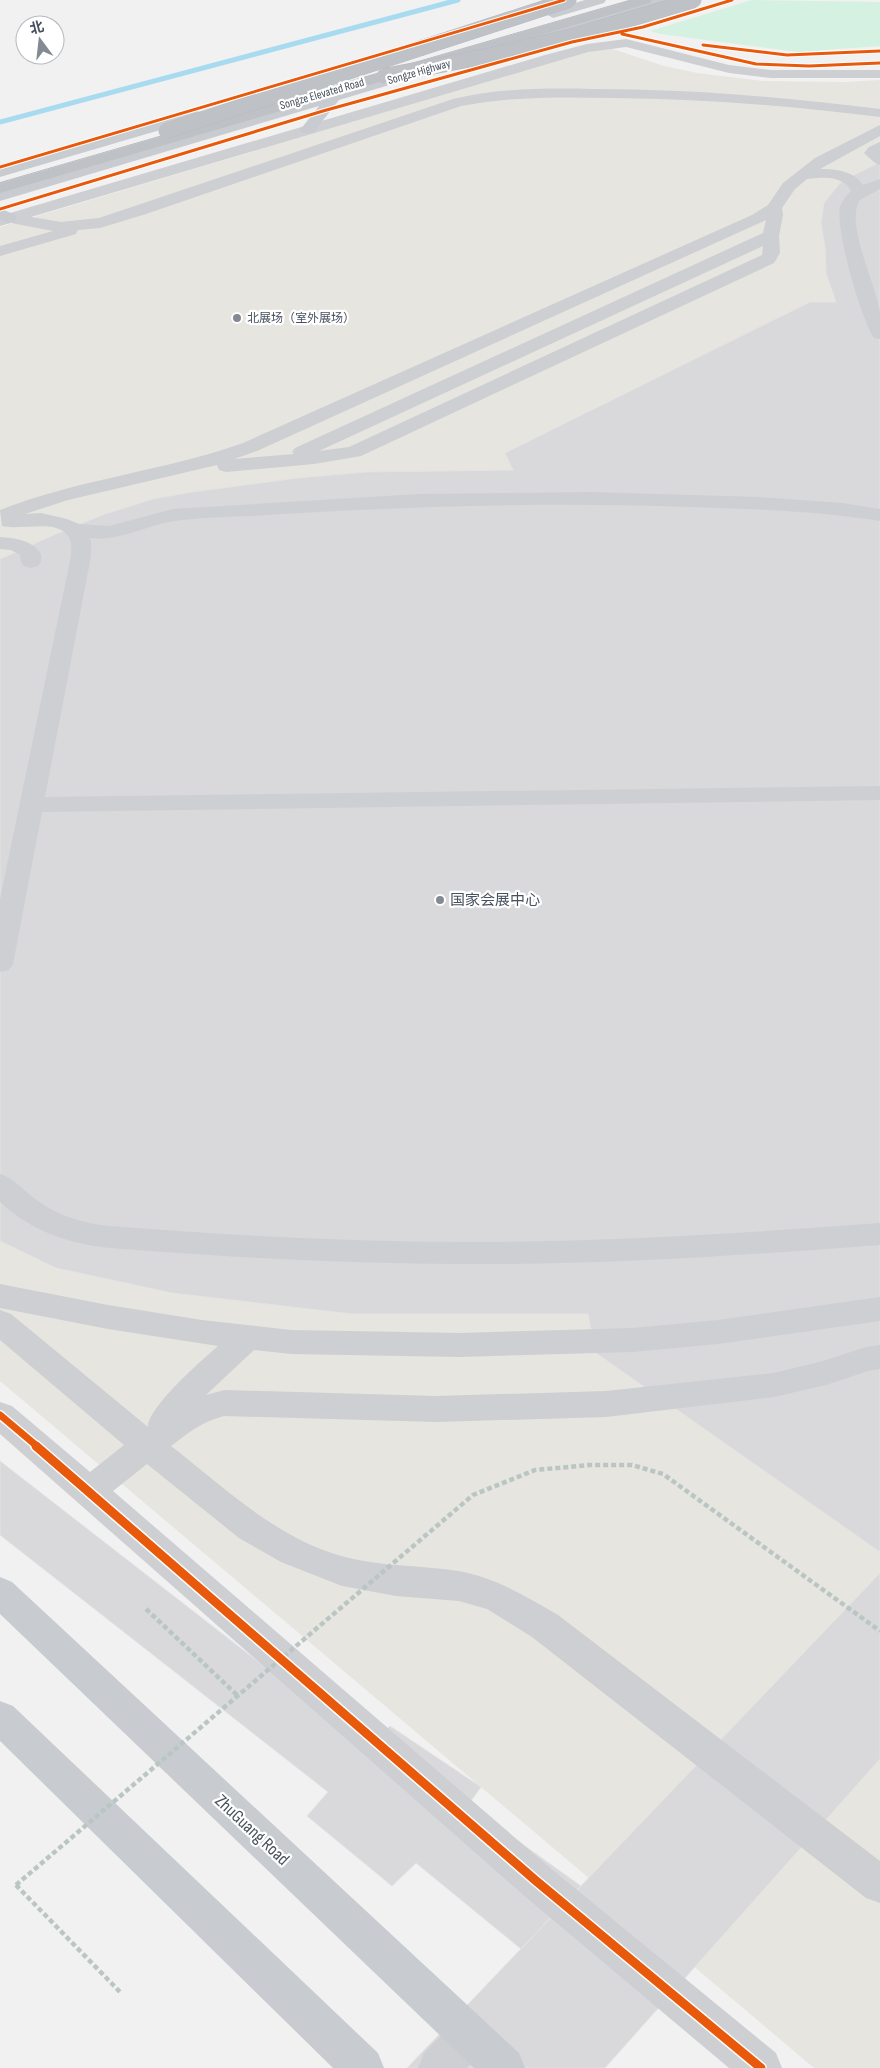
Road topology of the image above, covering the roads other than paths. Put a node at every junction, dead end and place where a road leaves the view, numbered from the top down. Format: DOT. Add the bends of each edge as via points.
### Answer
graph roads {
  1 [pos="599,0"];
  2 [pos="615,0"];
  3 [pos="645,0"];
  4 [pos="666,0"];
  5 [pos="694,0"];
  6 [pos="570,4"];
  7 [pos="880,74"];
  8 [pos="384,76"];
  9 [pos="334,97"];
  10 [pos="880,113"];
  11 [pos="308,130"];
  12 [pos="880,130"];
  13 [pos="166,131"];
  14 [pos="852,144"];
  15 [pos="880,147"];
  16 [pos="880,160"];
  17 [pos="868,171"];
  18 [pos="0,172"];
  19 [pos="802,174"];
  20 [pos="0,179"];
  21 [pos="880,184"];
  22 [pos="0,188"];
  23 [pos="859,192"];
  24 [pos="0,196"];
  25 [pos="774,208"];
  26 [pos="3,217"];
  27 [pos="100,223"];
  28 [pos="0,251"];
  29 [pos="880,334"];
  30 [pos="152,475"];
  31 [pos="880,515"];
  32 [pos="0,517"];
  33 [pos="10,522"];
  34 [pos="129,528"];
  35 [pos="74,529"];
  36 [pos="0,531"];
  37 [pos="0,543"];
  38 [pos="31,562"];
  39 [pos="77,572"];
  40 [pos="880,793"];
  41 [pos="31,805"];
  42 [pos="0,964"];
  43 [pos="0,1184"];
  44 [pos="880,1234"];
  45 [pos="0,1296"];
  46 [pos="880,1309"];
  47 [pos="0,1322"];
  48 [pos="248,1337"];
  49 [pos="880,1357"];
  50 [pos="0,1415"];
  51 [pos="148,1446"];
  52 [pos="89,1491"];
  53 [pos="0,1592"];
  54 [pos="0,1718"];
  55 [pos="880,1885"];
  56 [pos="469,2036"];
  57 [pos="363,2068"];
  58 [pos="439,2068"];
  59 [pos="504,2068"];
  60 [pos="761,2068"];
  1 -- 6 [label="main road, Songze Highway"];
  2 -- 13 [label="highway, Songze Elevated Road, bridge"];
  3 -- 8 [label="highway, Songze Elevated Road, bridge"];
  4 -- 9 [label="main road, Songze Highway"];
  5 -- 8 [label="highway, bridge" via="576,35"];
  6 -- 13 [label="highway, bridge" via="519,14"];
  6 -- 18 [label="main road, Songze Highway"];
  7 -- 11 [label="street" via="780,74 730,70 639,45 609,44 550,58"];
  8 -- 22 [label="highway, Songze Elevated Road"];
  9 -- 11 [label="main road"];
  9 -- 24 [label="main road, Songze Highway"];
  10 -- 27 [label="street" via="807,103 656,94 575,93 476,98"];
  11 -- 26 [label="street"];
  12 -- 14 [label="street"];
  13 -- 20 [label="highway, Songze Elevated Road"];
  14 -- 17 [label="street" via="844,152 844,159"];
  14 -- 19 [label="street"];
  15 -- 16 [label="street" via="872,153"];
  19 -- 23 [label="street" via="844,177 854,182"];
  19 -- 25 [label="street"];
  21 -- 23 [label="street"];
  23 -- 29 [label="street" via="849,204 853,253"];
  25 -- 30 [label="street" via="250,447 205,464"];
  25 -- 30 [label="street" via="770,236 772,253 768,259 373,445 337,456"];
  26 -- 27 [label="street" via="61,227"];
  26 -- 28 [label="street" via="18,238 15,244"];
  27 -- 28 [label="street"];
  30 -- 32 [label="street" via="60,496"];
  31 -- 34 [label="street" via="808,507 674,500 418,500 173,514"];
  33 -- 35 [label="street" via="41,519"];
  33 -- 36 [label="street"];
  34 -- 35 [label="street" via="93,532"];
  34 -- 39 [label="street" via="93,550"];
  35 -- 39 [label="street" via="81,541"];
  37 -- 38 [label="street" via="25,548 31,554"];
  39 -- 41 [label="street"];
  40 -- 41 [label="street"];
  41 -- 42 [label="street"];
  43 -- 44 [label="street" via="17,1203 42,1220 72,1231 116,1238 340,1252 549,1253 776,1243"];
  45 -- 48 [label="street" via="108,1317"];
  46 -- 48 [label="street" via="718,1332 633,1340 460,1345 291,1342"];
  47 -- 51 [label="street"];
  48 -- 51 [label="street" via="193,1387"];
  49 -- 51 [label="street" via="774,1385 606,1404 436,1409 224,1403 203,1408 181,1420"];
  50 -- 52 [label="street"];
  51 -- 52 [label="street"];
  51 -- 55 [label="street" via="251,1528 293,1552 342,1571 459,1586 498,1598 544,1626"];
  52 -- 60 [label="street" via="535,1880"];
  53 -- 56 [label="main road, ZhuGuang Road"];
  54 -- 57 [label="main road"];
  56 -- 58 [label="street"];
  56 -- 59 [label="main road, ZhuGuang Road"];
}
